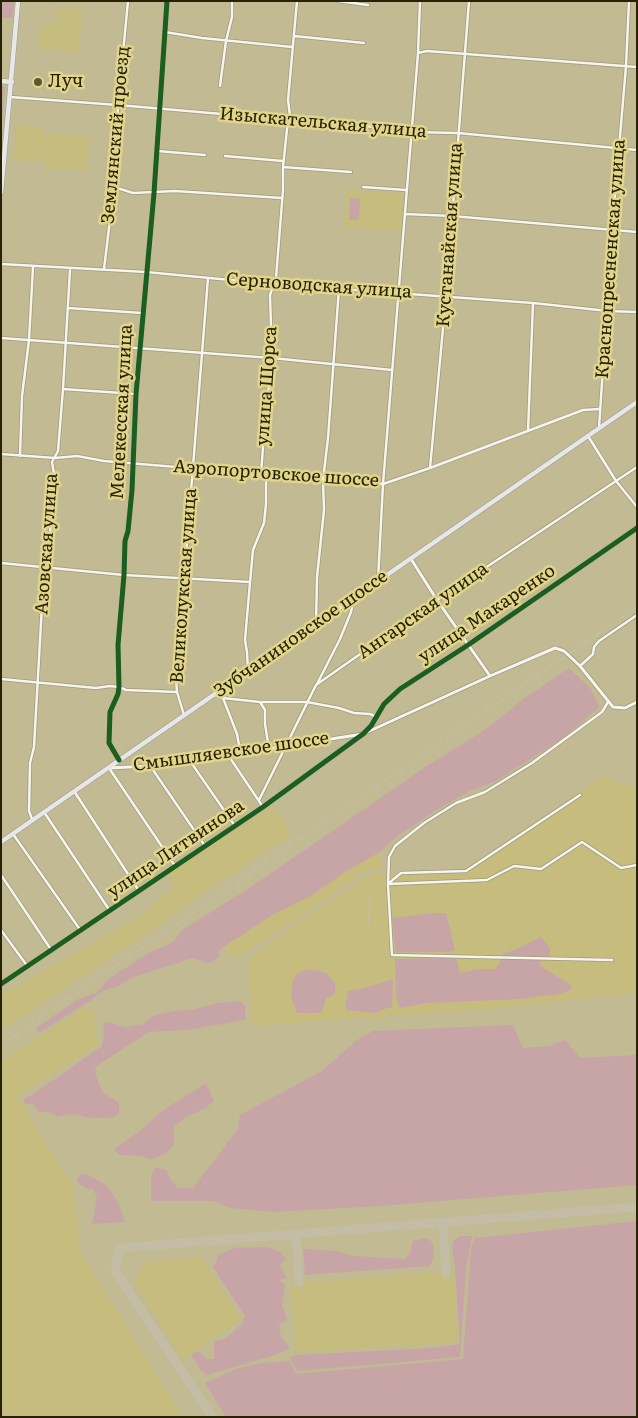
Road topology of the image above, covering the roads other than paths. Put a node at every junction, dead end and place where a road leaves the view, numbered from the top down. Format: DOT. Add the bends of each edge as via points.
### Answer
graph roads {
  1 [pos="18,1"];
  2 [pos="128,1"];
  3 [pos="167,1"];
  4 [pos="232,1"];
  5 [pos="297,1"];
  6 [pos="338,1"];
  7 [pos="420,1"];
  8 [pos="469,1"];
  9 [pos="629,1"];
  10 [pos="368,5"];
  11 [pos="165,32"];
  12 [pos="294,36"];
  13 [pos="226,41"];
  14 [pos="364,43"];
  15 [pos="292,48"];
  16 [pos="418,53"];
  17 [pos="464,54"];
  18 [pos="626,66"];
  19 [pos="637,67"];
  20 [pos="1,81"];
  21 [pos="12,82"];
  22 [pos="220,86"];
  23 [pos="10,98"];
  24 [pos="118,105"];
  25 [pos="158,109"];
  26 [pos="289,121"];
  27 [pos="411,132"];
  28 [pos="458,133"];
  29 [pos="619,147"];
  30 [pos="637,150"];
  31 [pos="157,151"];
  32 [pos="204,155"];
  33 [pos="225,156"];
  34 [pos="283,161"];
  35 [pos="283,167"];
  36 [pos="351,172"];
  37 [pos="114,187"];
  38 [pos="363,187"];
  39 [pos="407,190"];
  40 [pos="1,192"];
  41 [pos="154,193"];
  42 [pos="282,198"];
  43 [pos="405,214"];
  44 [pos="452,216"];
  45 [pos="612,230"];
  46 [pos="637,232"];
  47 [pos="1,264"];
  48 [pos="33,267"];
  49 [pos="70,269"];
  50 [pos="104,270"];
  51 [pos="146,272"];
  52 [pos="208,278"];
  53 [pos="273,284"];
  54 [pos="339,288"];
  55 [pos="398,292"];
  56 [pos="446,296"];
  57 [pos="533,303"];
  58 [pos="68,308"];
  59 [pos="608,311"];
  60 [pos="637,312"];
  61 [pos="142,313"];
  62 [pos="1,338"];
  63 [pos="29,340"];
  64 [pos="66,342"];
  65 [pos="141,348"];
  66 [pos="202,353"];
  67 [pos="272,358"];
  68 [pos="332,364"];
  69 [pos="392,370"];
  70 [pos="63,389"];
  71 [pos="136,394"];
  72 [pos="637,402"];
  73 [pos="600,409"];
  74 [pos="600,428"];
  75 [pos="528,431"];
  76 [pos="588,436"];
  77 [pos="1,454"];
  78 [pos="20,456"];
  79 [pos="55,458"];
  80 [pos="133,463"];
  81 [pos="637,467"];
  82 [pos="193,468"];
  83 [pos="430,468"];
  84 [pos="261,474"];
  85 [pos="266,475"];
  86 [pos="323,480"];
  87 [pos="616,481"];
  88 [pos="383,484"];
  89 [pos="637,508"];
  90 [pos="637,528"];
  91 [pos="410,559"];
  92 [pos="1,563"];
  93 [pos="46,568"];
  94 [pos="124,575"];
  95 [pos="184,579"];
  96 [pos="378,580"];
  97 [pos="250,582"];
  98 [pos="354,597"];
  99 [pos="437,600"];
  100 [pos="637,615"];
  101 [pos="316,624"];
  102 [pos="468,645"];
  103 [pos="580,666"];
  104 [pos="248,671"];
  105 [pos="490,676"];
  106 [pos="1,680"];
  107 [pos="38,682"];
  108 [pos="316,685"];
  109 [pos="119,686"];
  110 [pos="177,692"];
  111 [pos="214,694"];
  112 [pos="223,698"];
  113 [pos="260,702"];
  114 [pos="307,702"];
  115 [pos="608,702"];
  116 [pos="637,702"];
  117 [pos="184,715"];
  118 [pos="377,717"];
  119 [pos="363,734"];
  120 [pos="285,746"];
  121 [pos="269,749"];
  122 [pos="238,753"];
  123 [pos="228,755"];
  124 [pos="119,760"];
  125 [pos="190,761"];
  126 [pos="150,766"];
  127 [pos="108,768"];
  128 [pos="74,791"];
  129 [pos="580,795"];
  130 [pos="259,800"];
  131 [pos="263,807"];
  132 [pos="44,811"];
  133 [pos="32,819"];
  134 [pos="235,826"];
  135 [pos="13,834"];
  136 [pos="2,841"];
  137 [pos="204,846"];
  138 [pos="637,865"];
  139 [pos="175,866"];
  140 [pos="1,875"];
  141 [pos="388,884"];
  142 [pos="139,891"];
  143 [pos="110,911"];
  144 [pos="1,930"];
  145 [pos="81,931"];
  146 [pos="52,950"];
  147 [pos="612,960"];
  148 [pos="28,967"];
  149 [pos="1,984"];
  1 -- 21 [label="main road"];
  2 -- 24 [label="street, Землянский проезд"];
  3 -- 11 [label="street, Мелекесская улица"];
  4 -- 13 [label="street"];
  5 -- 12 [label="street, улица Щорса"];
  6 -- 10 [label="street"];
  7 -- 16 [label="street"];
  8 -- 17 [label="street, Кустанайская улица"];
  9 -- 18 [label="street, Краснопресненская улица"];
  11 -- 13 [label="street"];
  11 -- 25 [label="street, Мелекесская улица"];
  12 -- 14 [label="street"];
  12 -- 15 [label="street, улица Щорса"];
  13 -- 15 [label="street"];
  13 -- 22 [label="street"];
  15 -- 26 [label="street, улица Щорса"];
  16 -- 17 [label="street"];
  16 -- 27 [label="street"];
  17 -- 18 [label="street"];
  17 -- 28 [label="street, Кустанайская улица"];
  18 -- 19 [label="street"];
  18 -- 29 [label="street, Краснопресненская улица"];
  20 -- 21 [label="main road"];
  21 -- 23 [label="main road"];
  23 -- 24 [label="street, Изыскательская улица"];
  23 -- 40 [label="main road"];
  24 -- 25 [label="street, Изыскательская улица"];
  24 -- 37 [label="street, Землянский проезд"];
  25 -- 26 [label="street, Изыскательская улица"];
  25 -- 31 [label="street, Мелекесская улица"];
  26 -- 27 [label="street, Изыскательская улица" via="406,129"];
  26 -- 34 [label="street, улица Щорса"];
  27 -- 28 [label="street, Изыскательская улица"];
  27 -- 39 [label="street"];
  28 -- 29 [label="street, Изыскательская улица"];
  28 -- 44 [label="street, Кустанайская улица"];
  29 -- 30 [label="street, Изыскательская улица"];
  29 -- 45 [label="street, Краснопресненская улица"];
  31 -- 32 [label="street"];
  31 -- 41 [label="street, Мелекесская улица"];
  33 -- 34 [label="street"];
  34 -- 35 [label="street, улица Щорса"];
  35 -- 36 [label="street"];
  35 -- 42 [label="street, улица Щорса"];
  37 -- 41 [label="street" via="133,193"];
  37 -- 50 [label="street, Землянский проезд"];
  38 -- 39 [label="street"];
  39 -- 43 [label="street"];
  41 -- 42 [label="street" via="175,191"];
  41 -- 51 [label="street, Мелекесская улица"];
  42 -- 53 [label="street, улица Щорса"];
  43 -- 44 [label="street"];
  43 -- 55 [label="street"];
  44 -- 45 [label="street"];
  44 -- 56 [label="street, Кустанайская улица"];
  45 -- 46 [label="street"];
  45 -- 59 [label="street, Краснопресненская улица"];
  47 -- 48 [label="street, Серноводская улица"];
  48 -- 49 [label="street, Серноводская улица"];
  48 -- 63 [label="street"];
  49 -- 50 [label="street, Серноводская улица"];
  49 -- 58 [label="street, Азовская улица"];
  50 -- 51 [label="street, Серноводская улица"];
  51 -- 52 [label="street, Серноводская улица"];
  51 -- 61 [label="street, Мелекесская улица"];
  52 -- 53 [label="street, Серноводская улица"];
  52 -- 66 [label="street, Великолукская улица"];
  53 -- 54 [label="street, Серноводская улица"];
  53 -- 67 [label="street, улица Щорса" via="270,295"];
  54 -- 55 [label="street, Серноводская улица"];
  54 -- 68 [label="street"];
  55 -- 56 [label="street, Серноводская улица"];
  55 -- 69 [label="street"];
  56 -- 57 [label="street, Серноводская улица"];
  56 -- 83 [label="street, Кустанайская улица"];
  57 -- 59 [label="street, Серноводская улица"];
  57 -- 75 [label="street"];
  58 -- 61 [label="street"];
  58 -- 64 [label="street, Азовская улица"];
  59 -- 60 [label="street, Серноводская улица"];
  59 -- 73 [label="street, Краснопресненская улица"];
  61 -- 65 [label="street, Мелекесская улица"];
  62 -- 63 [label="street"];
  63 -- 64 [label="street"];
  63 -- 78 [label="street" via="22,396"];
  64 -- 65 [label="street"];
  64 -- 70 [label="street, Азовская улица"];
  65 -- 66 [label="street"];
  65 -- 71 [label="street, Мелекесская улица"];
  66 -- 67 [label="street"];
  66 -- 82 [label="street, Великолукская улица"];
  67 -- 68 [label="street"];
  67 -- 84 [label="street, улица Щорса"];
  68 -- 69 [label="street"];
  68 -- 86 [label="street"];
  69 -- 88 [label="street"];
  70 -- 71 [label="street"];
  70 -- 79 [label="street, Азовская улица"];
  71 -- 80 [label="street, Мелекесская улица"];
  72 -- 74 [label="main road"];
  73 -- 74 [label="street, Краснопресненская улица"];
  73 -- 75 [label="street, Аэропортовское шоссе" via="584,410"];
  74 -- 76 [label="main road, Зубчаниновское шоссе"];
  75 -- 83 [label="street, Аэропортовское шоссе"];
  76 -- 87 [label="street"];
  76 -- 91 [label="main road, Зубчаниновское шоссе"];
  77 -- 78 [label="street, Аэропортовское шоссе"];
  78 -- 79 [label="street, Аэропортовское шоссе"];
  79 -- 80 [label="street, Аэропортовское шоссе" via="77,456"];
  79 -- 93 [label="street, Азовская улица" via="52,462 54,474"];
  80 -- 82 [label="street, Аэропортовское шоссе"];
  80 -- 94 [label="street, Мелекесская улица"];
  81 -- 87 [label="street, Ангарская улица"];
  82 -- 84 [label="street, Аэропортовское шоссе"];
  82 -- 95 [label="street, Великолукская улица"];
  83 -- 88 [label="street, Аэропортовское шоссе"];
  84 -- 85 [label="street, Аэропортовское шоссе"];
  85 -- 86 [label="street, Аэропортовское шоссе"];
  85 -- 97 [label="street" via="264,523 253,550"];
  86 -- 88 [label="street, Аэропортовское шоссе"];
  86 -- 101 [label="street"];
  87 -- 89 [label="street"];
  87 -- 99 [label="street, Ангарская улица"];
  88 -- 96 [label="street"];
  90 -- 102 [label="street, улица Макаренко"];
  91 -- 96 [label="main road, Зубчаниновское шоссе"];
  91 -- 99 [label="street"];
  92 -- 93 [label="street"];
  93 -- 94 [label="street"];
  93 -- 107 [label="street, Азовская улица"];
  94 -- 95 [label="street"];
  94 -- 109 [label="street, Мелекесская улица" via="118,645"];
  95 -- 97 [label="street"];
  95 -- 110 [label="street, Великолукская улица"];
  96 -- 98 [label="main road, Зубчаниновское шоссе"];
  97 -- 104 [label="street" via="244,640"];
  98 -- 101 [label="main road, Зубчаниновское шоссе"];
  98 -- 108 [label="street" via="340,639"];
  99 -- 102 [label="street"];
  99 -- 108 [label="street, Ангарская улица"];
  100 -- 103 [label="street" via="599,641 593,654"];
  101 -- 104 [label="main road, Зубчаниновское шоссе"];
  102 -- 105 [label="street"];
  102 -- 118 [label="street, улица Макаренко" via="400,690 384,704"];
  103 -- 105 [label="street, Смышляевское шоссе" via="564,651 555,648"];
  103 -- 115 [label="street, Смышляевское шоссе"];
  104 -- 111 [label="main road, Зубчаниновское шоссе"];
  105 -- 119 [label="street, Смышляевское шоссе"];
  106 -- 107 [label="street"];
  107 -- 109 [label="street" via="96,688"];
  107 -- 133 [label="street, Азовская улица" via="29,782"];
  108 -- 114 [label="street, Ангарская улица"];
  109 -- 110 [label="street" via="126,690"];
  109 -- 124 [label="street, Мелекесская улица" via="110,712 109,743"];
  110 -- 117 [label="street, Великолукская улица"];
  111 -- 112 [label="street"];
  111 -- 117 [label="main road, Зубчаниновское шоссе"];
  112 -- 113 [label="street"];
  112 -- 122 [label="street" via="240,745"];
  113 -- 114 [label="street"];
  113 -- 121 [label="street" via="265,710"];
  114 -- 118 [label="street"];
  114 -- 120 [label="street, Ангарская улица"];
  115 -- 116 [label="street" via="613,708 622,709"];
  115 -- 141 [label="street" via="602,712 532,763 485,792 456,803 395,846 389,857"];
  117 -- 124 [label="main road, Зубчаниновское шоссе"];
  118 -- 119 [label="street, улица Макаренко"];
  119 -- 120 [label="street, Смышляевское шоссе"];
  119 -- 131 [label="street, улица Литвинова"];
  120 -- 121 [label="street, Смышляевское шоссе"];
  120 -- 130 [label="street, Ангарская улица"];
  121 -- 122 [label="street, Смышляевское шоссе"];
  122 -- 123 [label="street, Смышляевское шоссе"];
  123 -- 125 [label="street, Смышляевское шоссе"];
  123 -- 130 [label="street"];
  124 -- 127 [label="main road, Зубчаниновское шоссе"];
  125 -- 126 [label="street, Смышляевское шоссе"];
  125 -- 134 [label="street"];
  126 -- 127 [label="street, Смышляевское шоссе"];
  126 -- 137 [label="street"];
  127 -- 128 [label="main road, Зубчаниновское шоссе"];
  127 -- 139 [label="street"];
  128 -- 132 [label="main road, Зубчаниновское шоссе"];
  128 -- 142 [label="street"];
  129 -- 141 [label="street" via="466,871 401,873"];
  130 -- 131 [label="street"];
  131 -- 134 [label="street, улица Литвинова"];
  132 -- 133 [label="main road, Зубчаниновское шоссе"];
  132 -- 143 [label="street"];
  133 -- 135 [label="main road, Зубчаниновское шоссе"];
  134 -- 137 [label="street, улица Литвинова"];
  135 -- 136 [label="main road, Зубчаниновское шоссе"];
  135 -- 145 [label="street"];
  137 -- 139 [label="street, улица Литвинова"];
  138 -- 141 [label="street" via="622,868 582,842 541,869 514,866 487,880"];
  139 -- 142 [label="street, улица Литвинова"];
  140 -- 146 [label="street"];
  141 -- 147 [label="street" via="392,955"];
  142 -- 143 [label="street, улица Литвинова"];
  143 -- 145 [label="street, улица Литвинова"];
  144 -- 148 [label="street"];
  145 -- 146 [label="street, улица Литвинова"];
  146 -- 148 [label="street, улица Литвинова"];
  148 -- 149 [label="street, улица Литвинова"];
}
